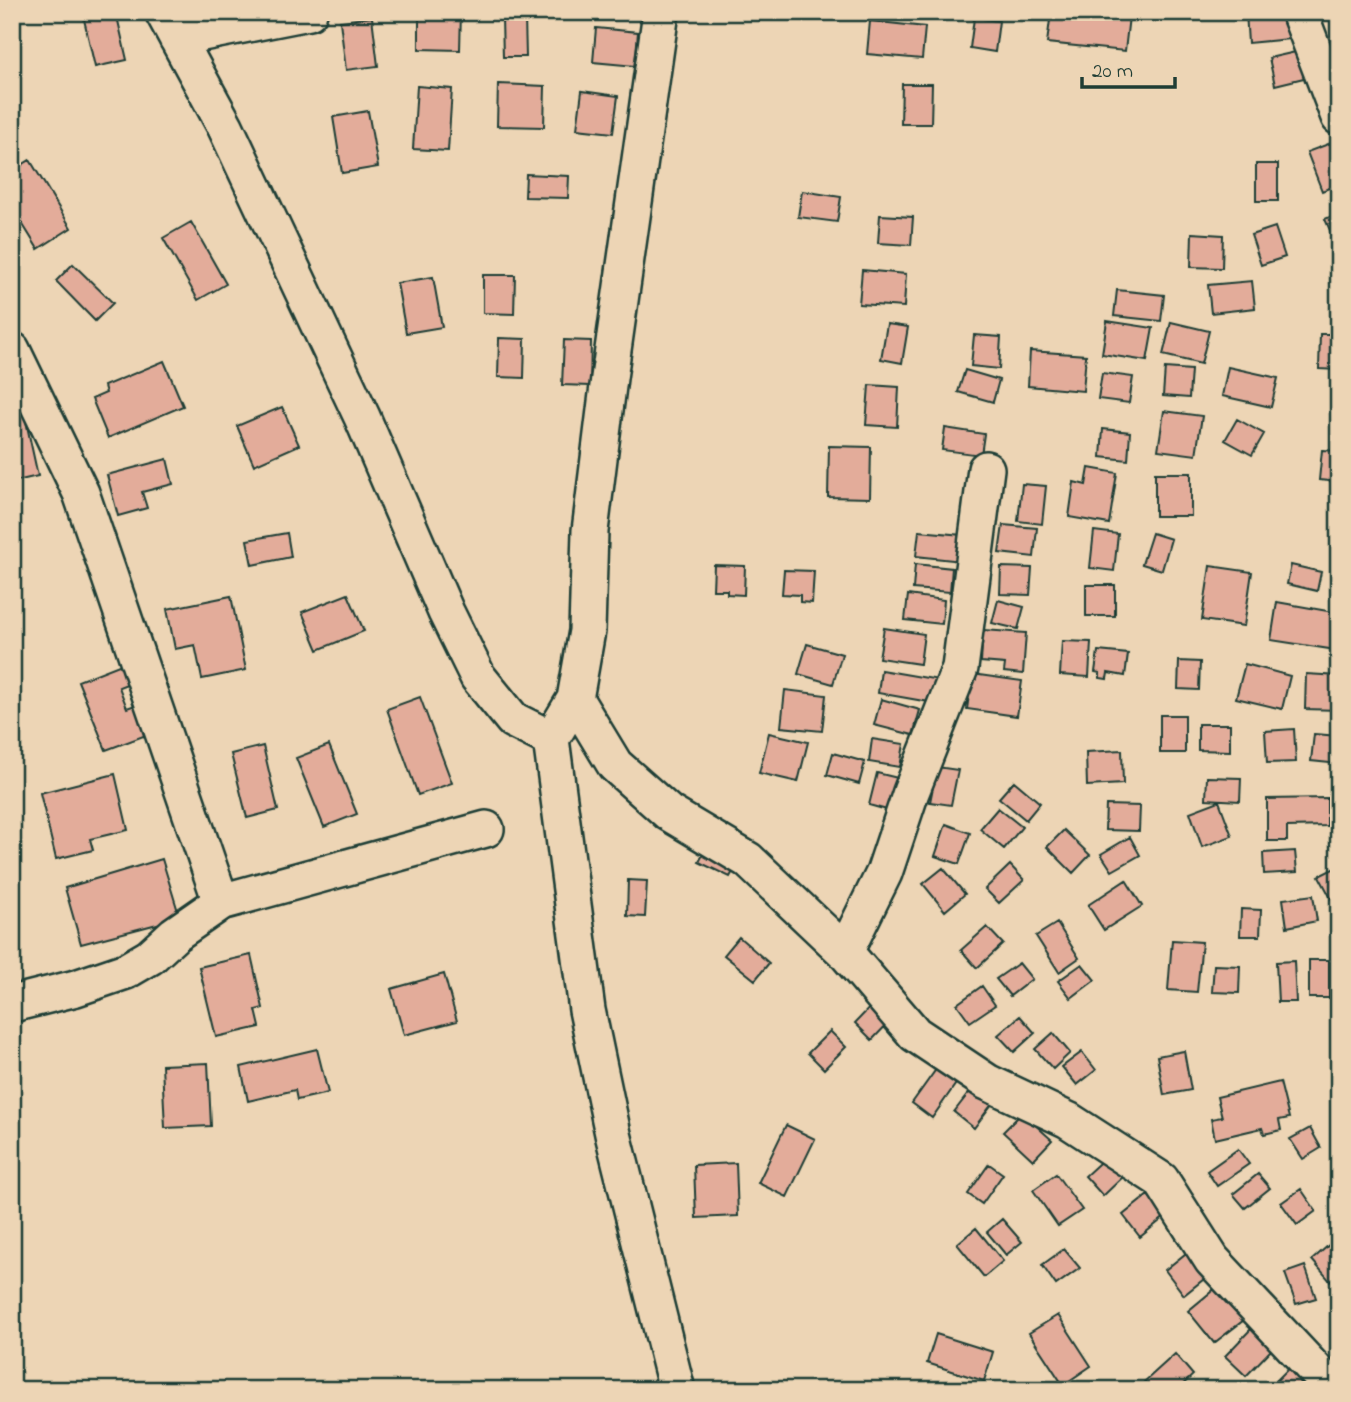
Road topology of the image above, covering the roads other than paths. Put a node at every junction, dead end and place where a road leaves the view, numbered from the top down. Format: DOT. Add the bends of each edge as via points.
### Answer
graph roads {
  1 [pos="309,12"];
  2 [pos="661,12"];
  3 [pos="1299,12"];
  4 [pos="170,25"];
  5 [pos="1339,117"];
  6 [pos="12,350"];
  7 [pos="986,469"];
  8 [pos="575,699"];
  9 [pos="551,739"];
  10 [pos="486,829"];
  11 [pos="221,902"];
  12 [pos="845,952"];
  13 [pos="12,1004"];
  14 [pos="677,1390"];
  15 [pos="1334,1390"];
  1 -- 4 [label="street"];
  2 -- 8 [label="street" via="600,448 590,531 587,631"];
  3 -- 5 [label="street"];
  4 -- 9 [label="street" via="225,126 478,677 513,720"];
  6 -- 11 [label="street" via="81,493"];
  7 -- 12 [label="street" via="960,668 884,873"];
  8 -- 9 [label="street"];
  8 -- 12 [label="street" via="615,765 669,813 748,860"];
  9 -- 14 [label="street" via="587,1010"];
  10 -- 11 [label="street"];
  11 -- 13 [label="street" via="126,971"];
  12 -- 15 [label="street" via="915,1034 987,1082 1068,1120 1161,1180 1212,1260"];
}
